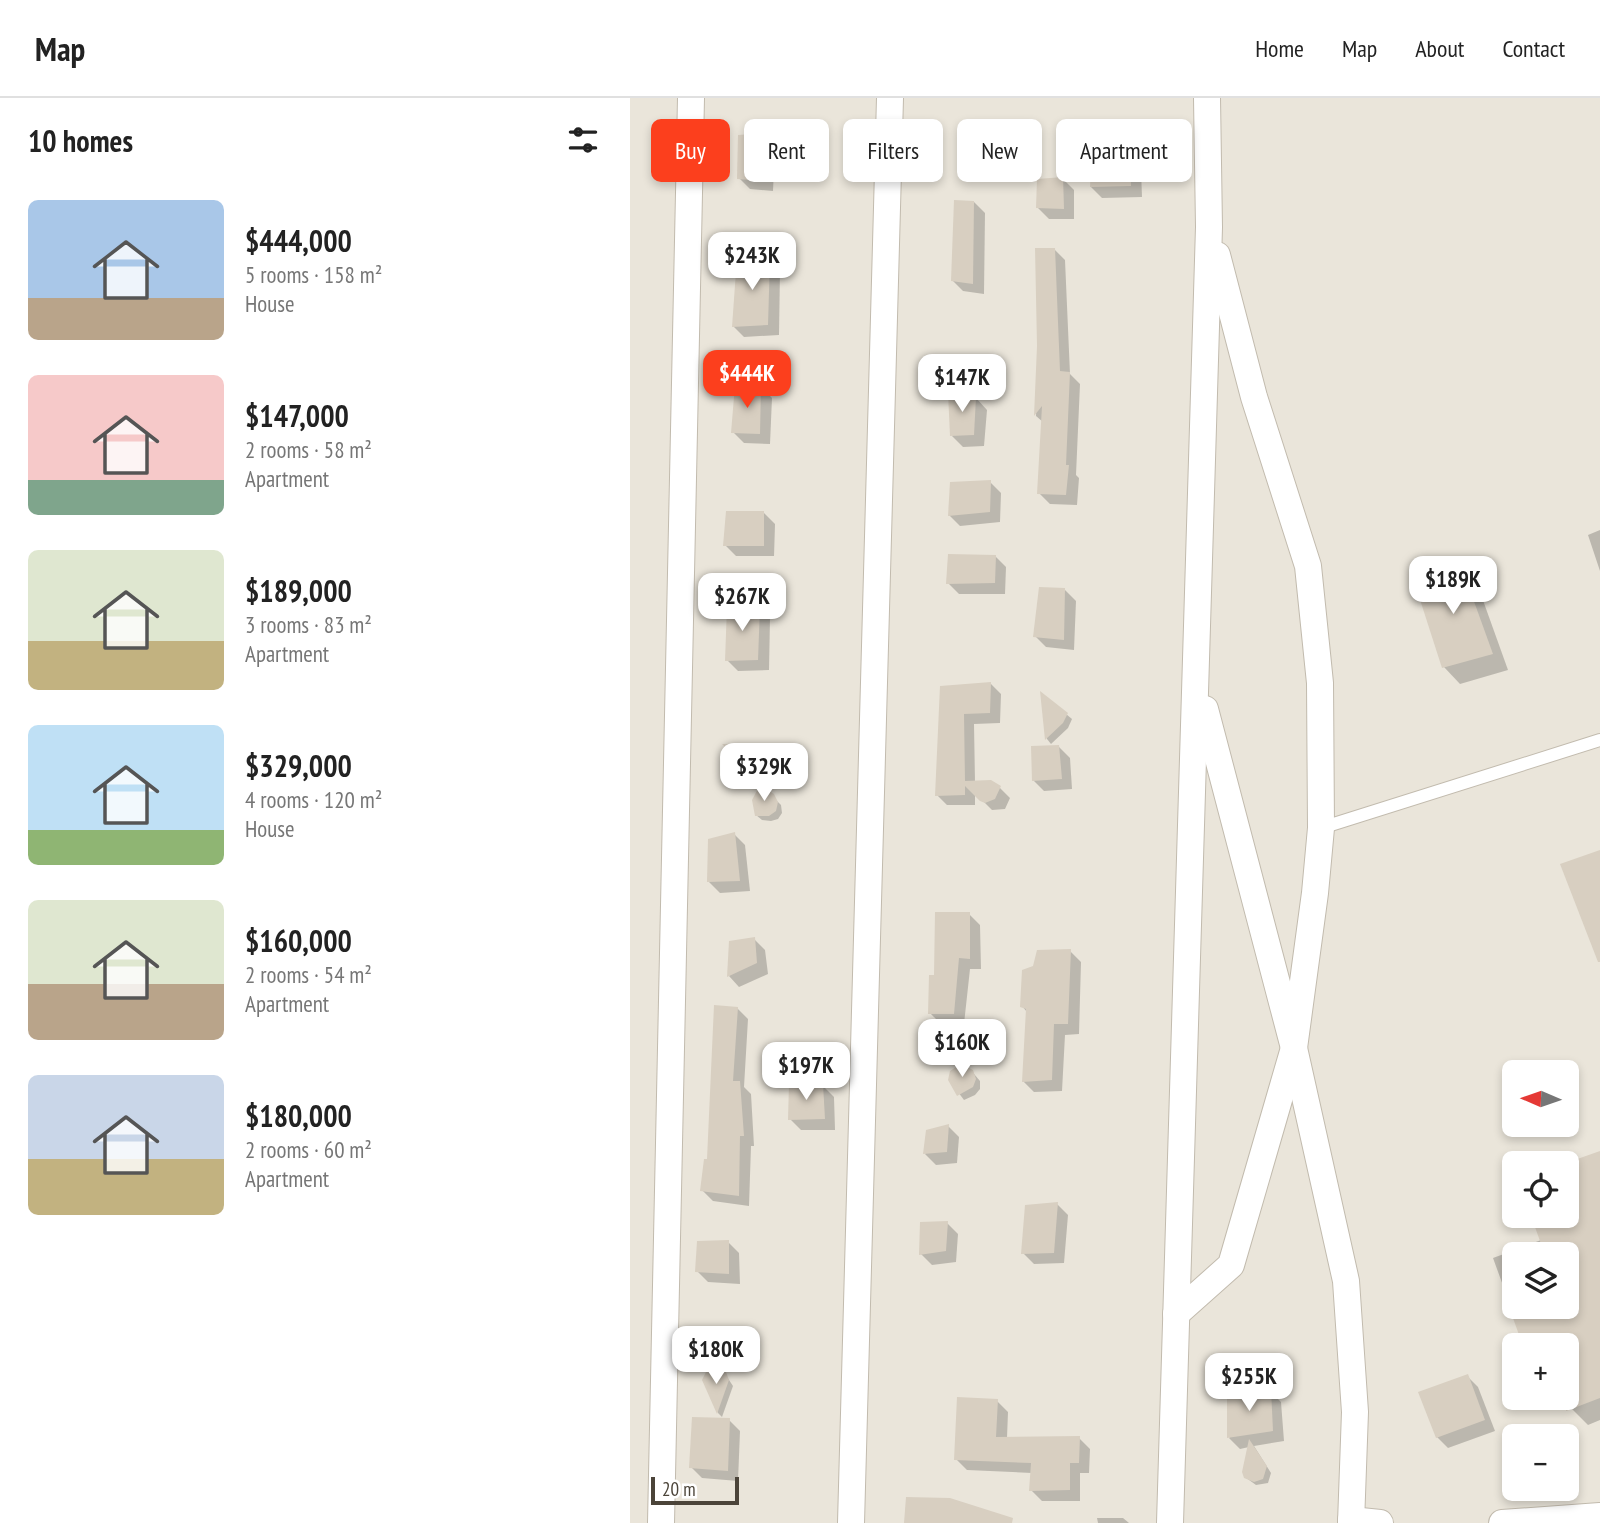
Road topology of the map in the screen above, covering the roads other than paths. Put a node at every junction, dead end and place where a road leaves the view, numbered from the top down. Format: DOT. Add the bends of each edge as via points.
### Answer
graph roads {
  1 [pos="691,98"];
  2 [pos="890,98"];
  3 [pos="1207,98"];
  4 [pos="1209,227"];
  5 [pos="1197,681"];
  6 [pos="1600,740"];
  7 [pos="1321,828"];
  8 [pos="1294,1048"];
  9 [pos="1176,1314"];
  10 [pos="1600,1516"];
  11 [pos="1351,1522"];
  12 [pos="661,1523"];
  13 [pos="851,1523"];
  14 [pos="1170,1523"];
  15 [pos="1380,1523"];
  16 [pos="1502,1523"];
  1 -- 12 [label="street"];
  2 -- 13 [label="street"];
  3 -- 4 [label="street"];
  4 -- 5 [label="street"];
  4 -- 7 [label="street" via="1254,397 1308,566 1321,683"];
  5 -- 8 [label="street"];
  5 -- 9 [label="street"];
  6 -- 7 [label="lane"];
  7 -- 8 [label="street"];
  8 -- 9 [label="street" via="1231,1265"];
  8 -- 11 [label="street" via="1346,1281 1355,1412"];
  9 -- 14 [label="street"];
  10 -- 16 [label="street"];
  11 -- 15 [label="street"];
}
